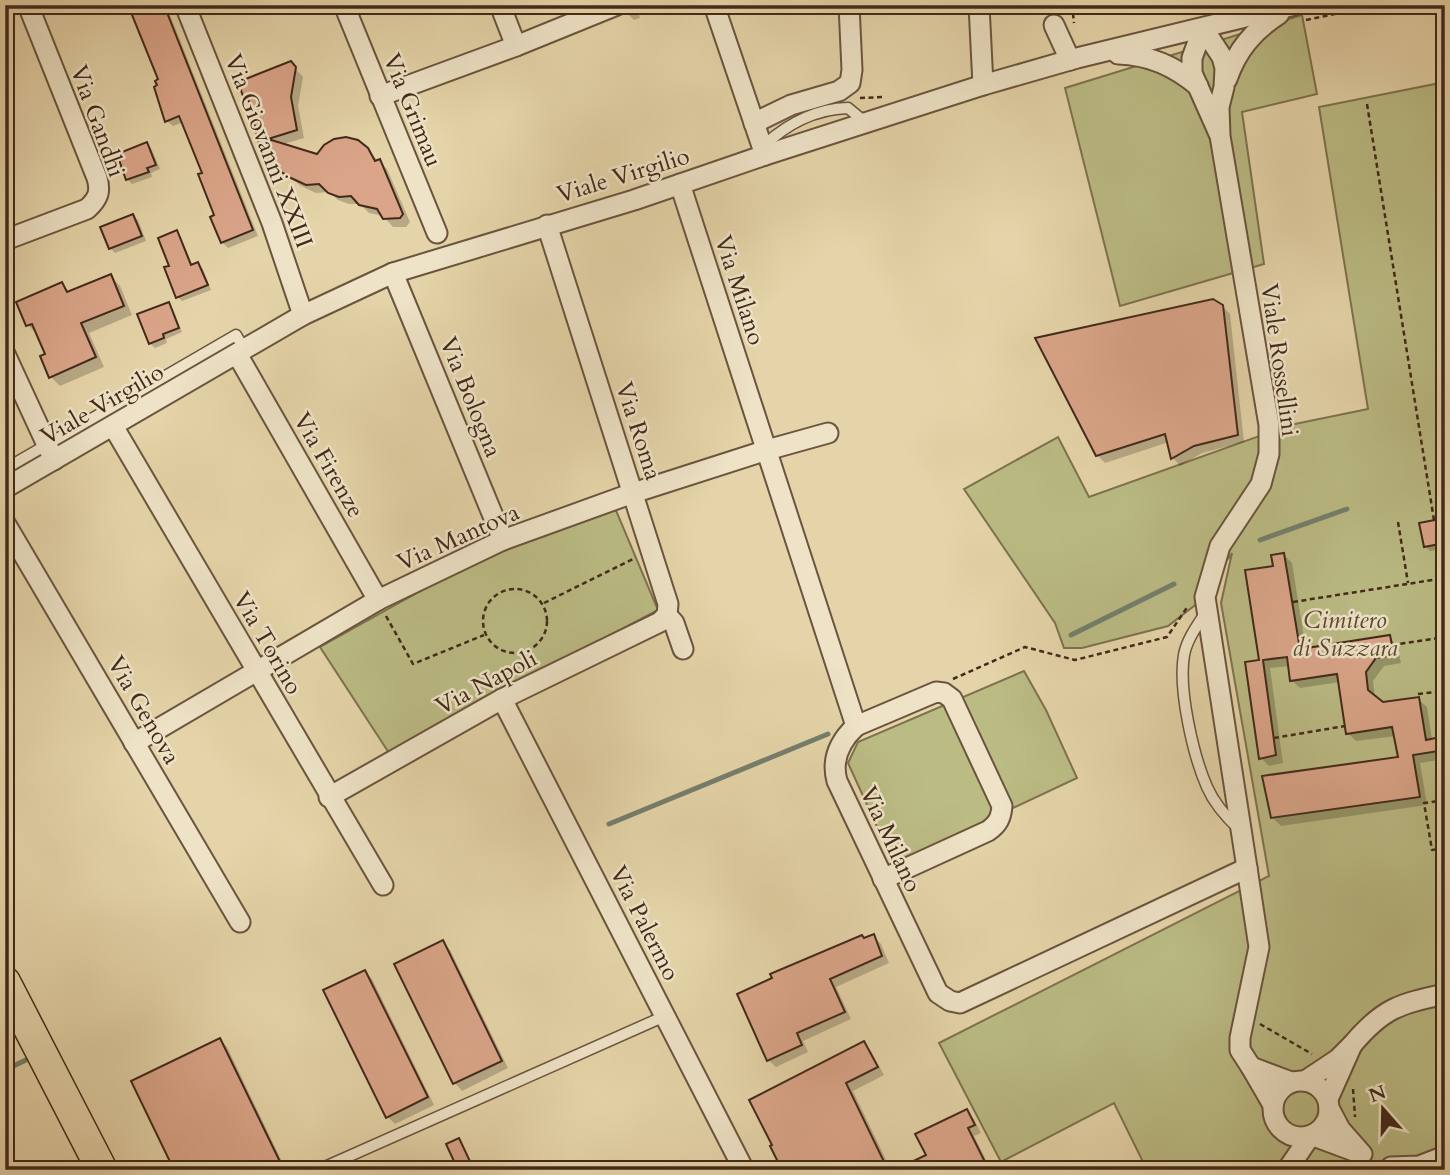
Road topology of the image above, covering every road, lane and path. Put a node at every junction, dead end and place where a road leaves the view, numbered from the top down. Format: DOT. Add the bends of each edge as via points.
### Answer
graph roads {
  1 [pos="28,5"];
  2 [pos="186,5"];
  3 [pos="344,5"];
  4 [pos="500,5"];
  5 [pos="617,5"];
  6 [pos="714,5"];
  7 [pos="849,5"];
  8 [pos="979,5"];
  9 [pos="1292,6"];
  10 [pos="1054,25"];
  11 [pos="1203,27"];
  12 [pos="516,46"];
  13 [pos="1099,53"];
  14 [pos="1070,60"];
  15 [pos="983,85"];
  16 [pos="1198,86"];
  17 [pos="1224,87"];
  18 [pos="380,96"];
  19 [pos="1367,104"];
  20 [pos="754,123"];
  21 [pos="1220,136"];
  22 [pos="764,151"];
  23 [pos="680,184"];
  24 [pos="547,225"];
  25 [pos="437,233"];
  26 [pos="5,240"];
  27 [pos="394,273"];
  28 [pos="303,315"];
  29 [pos="239,346"];
  30 [pos="5,354"];
  31 [pos="113,425"];
  32 [pos="828,433"];
  33 [pos="766,450"];
  34 [pos="50,453"];
  35 [pos="5,469"];
  36 [pos="5,488"];
  37 [pos="633,493"];
  38 [pos="1434,520"];
  39 [pos="1398,522"];
  40 [pos="5,523"];
  41 [pos="503,540"];
  42 [pos="1437,545"];
  43 [pos="651,550"];
  44 [pos="1443,579"];
  45 [pos="1408,583"];
  46 [pos="378,600"];
  47 [pos="1293,602"];
  48 [pos="543,604"];
  49 [pos="1206,605"];
  50 [pos="1445,606"];
  51 [pos="667,615"];
  52 [pos="485,634"];
  53 [pos="1445,637"];
  54 [pos="1392,645"];
  55 [pos="683,649"];
  56 [pos="257,673"];
  57 [pos="1445,691"];
  58 [pos="946,694"];
  59 [pos="1419,694"];
  60 [pos="502,699"];
  61 [pos="856,726"];
  62 [pos="1345,726"];
  63 [pos="1273,738"];
  64 [pos="134,743"];
  65 [pos="329,797"];
  66 [pos="1445,800"];
  67 [pos="1241,830"];
  68 [pos="1445,848"];
  69 [pos="1247,868"];
  70 [pos="883,878"];
  71 [pos="383,885"];
  72 [pos="240,922"];
  73 [pos="5,982"];
  74 [pos="1445,994"];
  75 [pos="665,1016"];
  76 [pos="1259,1023"];
  77 [pos="1251,1067"];
  78 [pos="1335,1067"];
  79 [pos="1298,1082"];
  80 [pos="1328,1104"];
  81 [pos="1273,1105"];
  82 [pos="1279,1128"];
  83 [pos="1311,1135"];
  84 [pos="1347,1138"];
  85 [pos="1363,1154"];
  86 [pos="1445,1156"];
  87 [pos="1390,1168"];
  88 [pos="103,1170"];
  89 [pos="318,1170"];
  90 [pos="744,1170"];
  91 [pos="1281,1170"];
  92 [pos="1287,1170"];
  1 -- 26 [label="street, Via Gandhi" via="97,178 99,195 87,209"];
  2 -- 28 [label="street, Via Giovanni XXIII"];
  3 -- 18 [label="street, Via Grimau"];
  4 -- 12 [label="street"];
  5 -- 12 [label="street"];
  6 -- 20 [label="street"];
  7 -- 20 [label="street" via="850,83"];
  8 -- 15 [label="street"];
  9 -- 11 [label="street, Viale Virgilio"];
  9 -- 17 [label="street" via="1257,29 1234,61"];
  10 -- 14 [label="street"];
  11 -- 13 [label="street, Viale Virgilio"];
  11 -- 16 [label="street" via="1192,58"];
  11 -- 17 [label="street" via="1226,68"];
  12 -- 18 [label="street"];
  13 -- 14 [label="street, Viale Virgilio"];
  13 -- 16 [label="street" via="1139,55 1174,68"];
  14 -- 15 [label="street, Viale Virgilio"];
  15 -- 22 [label="street, Viale Virgilio"];
  16 -- 21 [label="street"];
  17 -- 21 [label="street"];
  18 -- 25 [label="street, Via Grimau"];
  19 -- 38 [label="path"];
  20 -- 22 [label="street"];
  21 -- 49 [label="street, Viale Rossellini" via="1269,425 1269,454 1261,484 1220,546"];
  22 -- 23 [label="street, Viale Virgilio"];
  23 -- 24 [label="street, Viale Virgilio"];
  23 -- 33 [label="street, Via Milano"];
  24 -- 27 [label="street, Viale Virgilio"];
  24 -- 37 [label="street, Via Roma"];
  27 -- 28 [label="street, Viale Virgilio"];
  27 -- 41 [label="street, Via Bologna"];
  28 -- 29 [label="street, Viale Virgilio"];
  29 -- 31 [label="street, Viale Virgilio"];
  29 -- 34 [label="lane"];
  29 -- 46 [label="street, Via Firenze"];
  30 -- 34 [label="street"];
  31 -- 34 [label="street, Viale Virgilio"];
  31 -- 56 [label="street, Via Torino"];
  32 -- 33 [label="street, Via Mantova"];
  33 -- 37 [label="street, Via Mantova"];
  33 -- 61 [label="street, Via Milano"];
  34 -- 35 [label="lane"];
  34 -- 36 [label="street, Viale Virgilio"];
  37 -- 41 [label="street, Via Mantova"];
  37 -- 43 [label="street, Via Roma"];
  39 -- 45 [label="path"];
  40 -- 64 [label="street, Via Genova"];
  41 -- 46 [label="street, Via Mantova"];
  42 -- 44 [label="path"];
  43 -- 48 [label="path"];
  43 -- 51 [label="street, Via Roma" via="668,604"];
  44 -- 45 [label="path"];
  44 -- 50 [label="path"];
  45 -- 47 [label="path"];
  46 -- 52 [label="path" via="413,664"];
  46 -- 56 [label="street, Via Mantova"];
  48 -- 52 [label="path" via="526,591 505,590 488,603 482,624"];
  48 -- 52 [label="path" via="545,635 530,650 509,653"];
  49 -- 58 [label="path" via="1197,595 1167,637 1076,660 1025,647 954,678"];
  49 -- 67 [label="street, Viale Rossellini"];
  49 -- 67 [label="lane" via="1184,654 1183,680 1197,762 1226,817"];
  51 -- 55 [label="street, Via Roma"];
  51 -- 60 [label="street, Via Napoli"];
  53 -- 54 [label="path"];
  56 -- 64 [label="street, Via Mantova"];
  56 -- 65 [label="street, Via Torino"];
  57 -- 59 [label="path"];
  58 -- 61 [label="street" via="936,692"];
  58 -- 70 [label="street" via="999,797 1001,817 988,831"];
  60 -- 65 [label="street, Via Napoli"];
  60 -- 75 [label="street, Via Palermo"];
  61 -- 70 [label="street, Via Milano" via="840,745 834,771"];
  62 -- 63 [label="path"];
  64 -- 72 [label="street, Via Genova"];
  65 -- 71 [label="street, Via Torino"];
  66 -- 68 [label="path" via="1424,803 1432,850"];
  67 -- 69 [label="street, Viale Rossellini"];
  69 -- 70 [label="street, Via Milano" via="960,1003 938,993"];
  69 -- 77 [label="street" via="1259,947 1240,1050"];
  73 -- 88 [label="main road"];
  74 -- 78 [label="street" via="1383,1013"];
  75 -- 89 [label="lane"];
  75 -- 90 [label="street, Via Palermo"];
  76 -- 78 [label="path"];
  77 -- 79 [label="street"];
  77 -- 81 [label="street"];
  78 -- 79 [label="street"];
  78 -- 80 [label="street"];
  78 -- 84 [label="path" via="1352,1085 1356,1107"];
  79 -- 80 [label="street" via="1317,1085"];
  79 -- 81 [label="street" via="1277,1093"];
  80 -- 83 [label="street" via="1324,1125"];
  80 -- 84 [label="street"];
  81 -- 82 [label="street"];
  82 -- 83 [label="street" via="1296,1136"];
  82 -- 91 [label="street"];
  83 -- 85 [label="street"];
  83 -- 92 [label="street"];
  84 -- 85 [label="street"];
  85 -- 87 [label="street"];
  86 -- 87 [label="street" via="1419,1166"];
}
